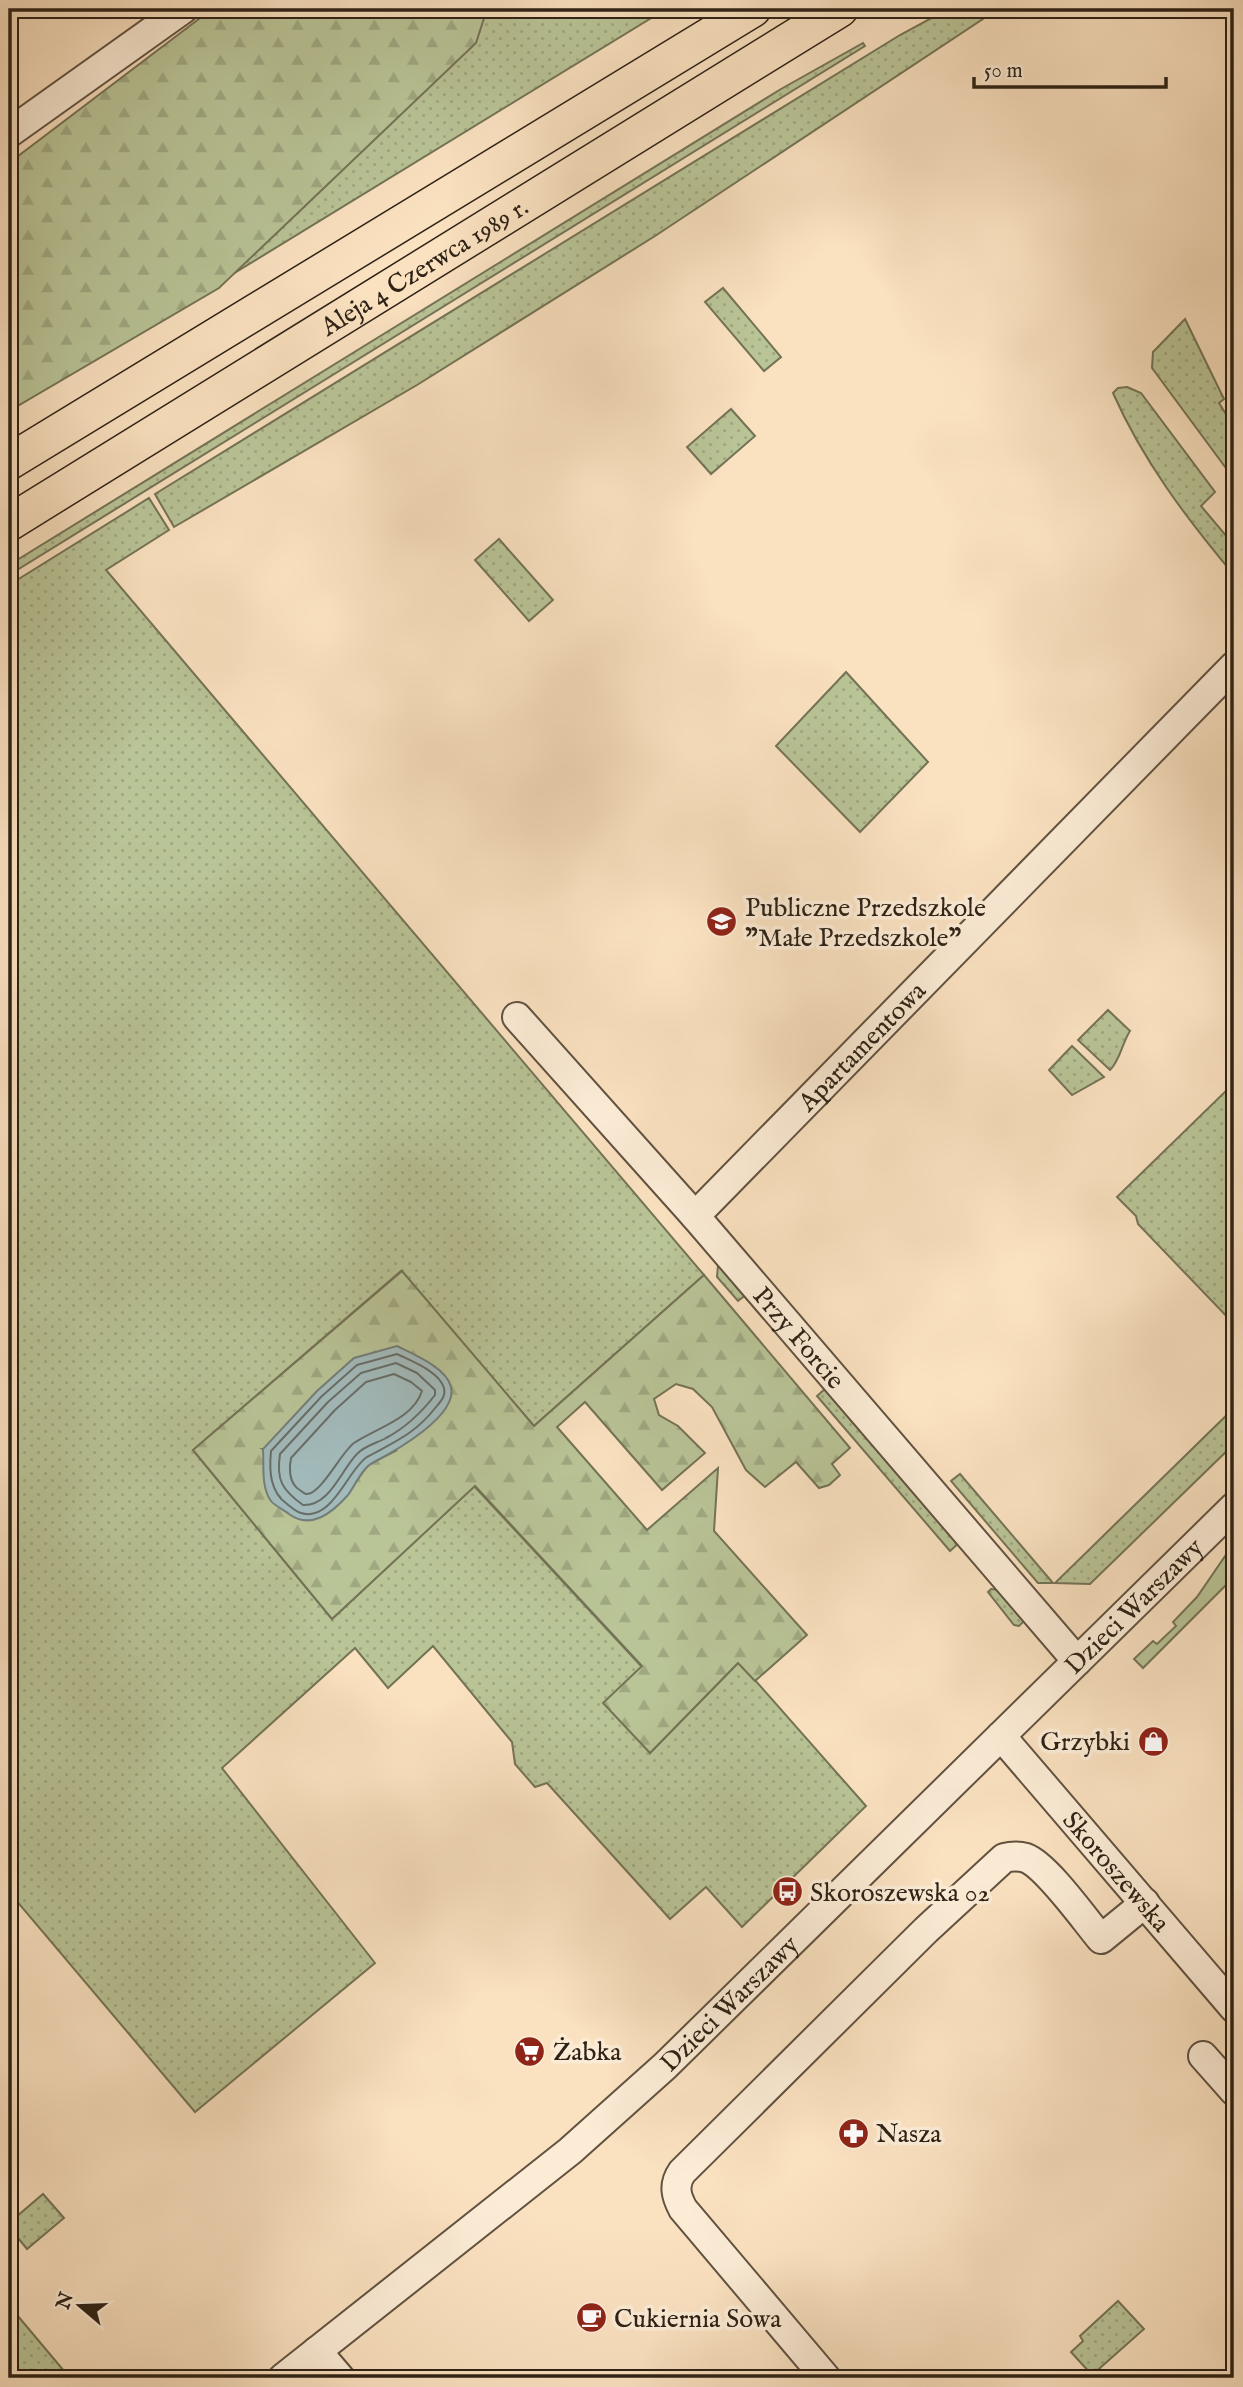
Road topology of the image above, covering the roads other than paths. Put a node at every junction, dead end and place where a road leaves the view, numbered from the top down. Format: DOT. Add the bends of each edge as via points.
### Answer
graph roads {
  1 [pos="183,9"];
  2 [pos="752,9"];
  3 [pos="840,9"];
  4 [pos="9,133"];
  5 [pos="9,462"];
  6 [pos="9,523"];
  7 [pos="1234,666"];
  8 [pos="517,1017"];
  9 [pos="695,1216"];
  10 [pos="1234,1507"];
  11 [pos="1077,1661"];
  12 [pos="1001,1736"];
  13 [pos="1145,1903"];
  14 [pos="1234,2008"];
  15 [pos="1203,2056"];
  16 [pos="1234,2091"];
  17 [pos="317,2351"];
  18 [pos="283,2378"];
  19 [pos="341,2378"];
  20 [pos="826,2378"];
  1 -- 4 [label="street"];
  2 -- 5 [label="main road, Aleja 4 Czerwca 1989 r."];
  3 -- 6 [label="main road, Aleja 4 Czerwca 1989 r."];
  7 -- 9 [label="street, Apartamentowa"];
  8 -- 9 [label="street, Przy Forcie"];
  9 -- 11 [label="street, Przy Forcie"];
  10 -- 11 [label="street, Dzieci Warszawy"];
  11 -- 12 [label="street, Dzieci Warszawy"];
  12 -- 13 [label="street, Skoroszewska"];
  12 -- 17 [label="street, Dzieci Warszawy" via="608,2118"];
  13 -- 14 [label="street, Skoroszewska"];
  13 -- 20 [label="street" via="1101,1939 1043,1870 1026,1858 1004,1858 678,2178 676,2191 683,2208"];
  15 -- 16 [label="street"];
  17 -- 18 [label="street, Dzieci Warszawy"];
  17 -- 19 [label="street"];
}
